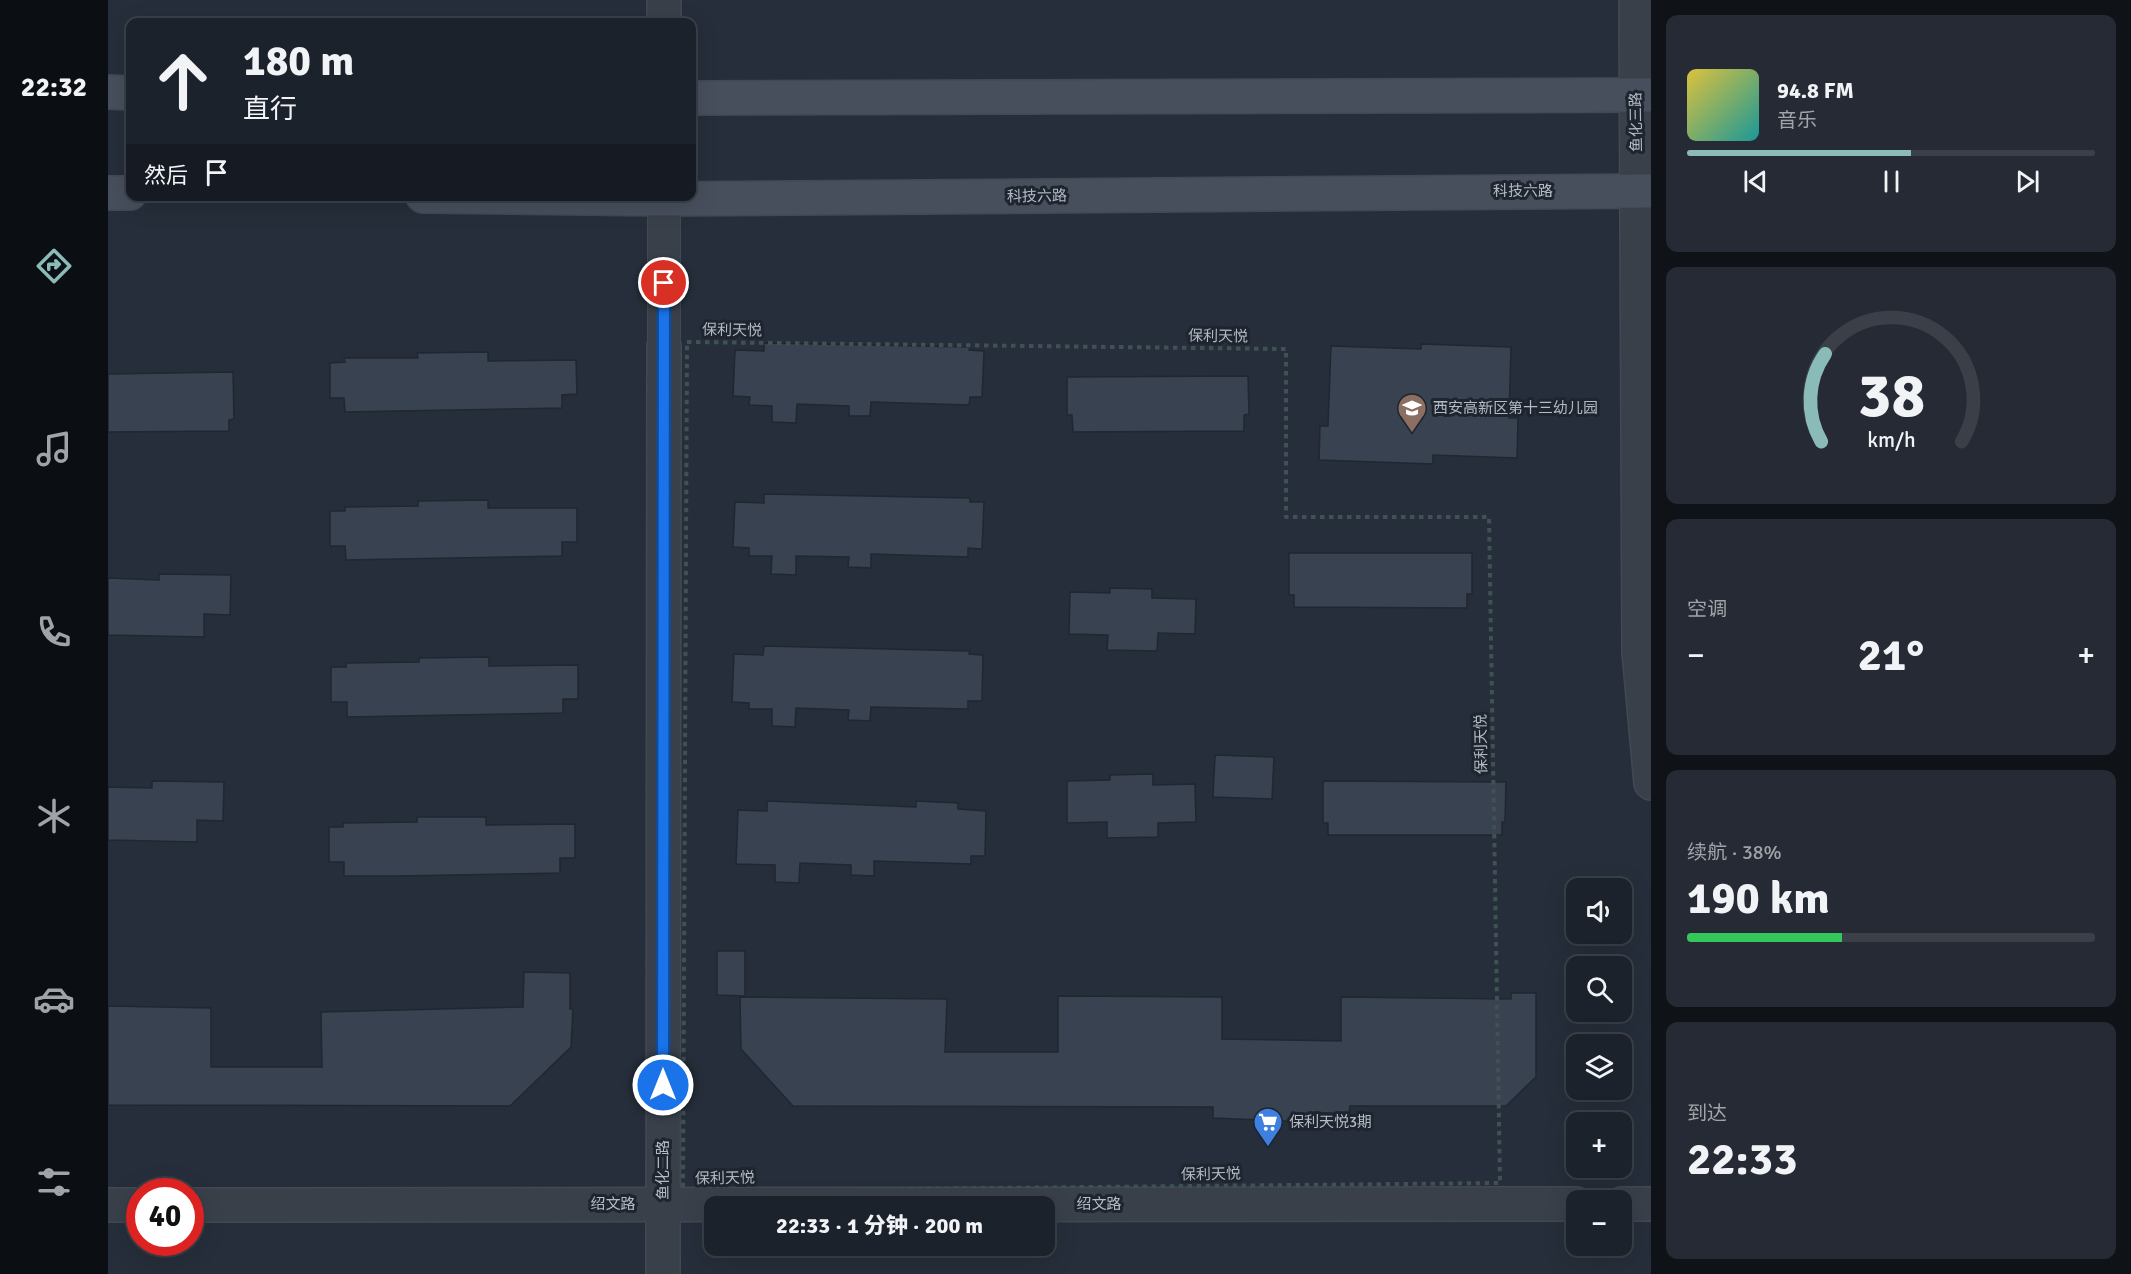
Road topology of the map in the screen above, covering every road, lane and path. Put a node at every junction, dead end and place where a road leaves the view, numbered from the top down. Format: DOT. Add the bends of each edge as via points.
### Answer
graph roads {
  1 [pos="664,0"];
  2 [pos="1636,0"];
  3 [pos="664,18"];
  4 [pos="108,92"];
  5 [pos="126,93"];
  6 [pos="1643,95"];
  7 [pos="696,98"];
  8 [pos="1644,191"];
  9 [pos="108,193"];
  10 [pos="126,193"];
  11 [pos="696,198"];
  12 [pos="664,201"];
  13 [pos="664,346"];
  14 [pos="1651,783"];
  15 [pos="1500,1153"];
  16 [pos="663,1204"];
  17 [pos="1566,1204"];
  18 [pos="1632,1204"];
  19 [pos="1651,1204"];
  20 [pos="108,1205"];
  21 [pos="126,1205"];
  22 [pos="204,1205"];
  23 [pos="663,1274"];
  1 -- 3 [label="street"];
  2 -- 6 [label="street, 鱼化三路"];
  4 -- 5 [label="main road"];
  6 -- 7 [label="main road"];
  6 -- 8 [label="street, 鱼化三路"];
  8 -- 11 [label="main road, 科技六路"];
  8 -- 14 [label="street, 鱼化三路" via="1639,652"];
  9 -- 10 [label="main road"];
  12 -- 13 [label="street"];
  13 -- 16 [label="street, 鱼化二路"];
  15 -- 15 [label="path, 保利天悦" via="1489,518 1286,517 1286,349 687,342 683,1191 1500,1183"];
  16 -- 17 [label="street, 绍文路"];
  16 -- 22 [label="street, 绍文路"];
  16 -- 23 [label="street, 鱼化二路"];
  18 -- 19 [label="street"];
  20 -- 21 [label="street"];
}
